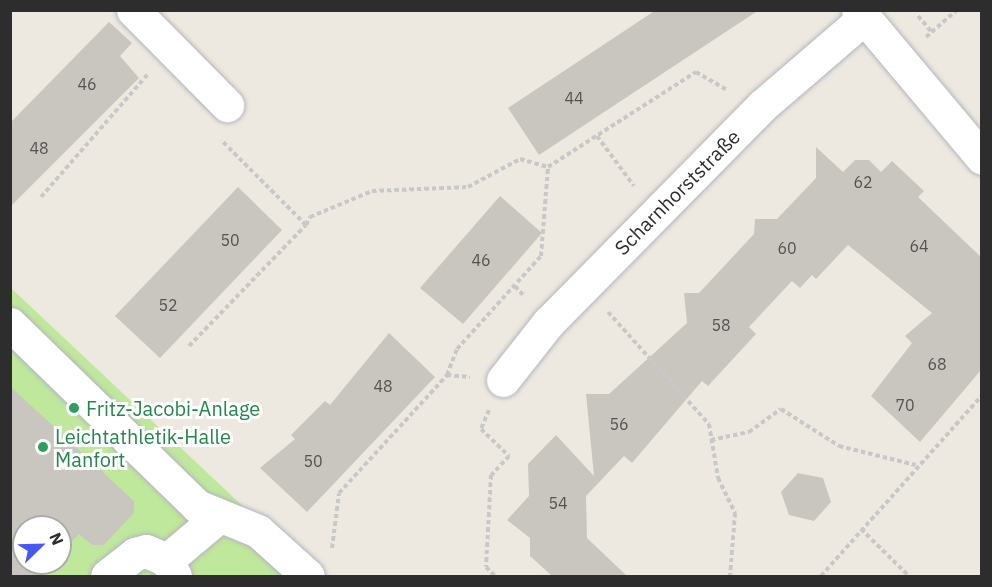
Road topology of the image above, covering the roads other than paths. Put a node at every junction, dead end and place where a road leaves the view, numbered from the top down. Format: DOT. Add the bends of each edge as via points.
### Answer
graph roads {
  1 [pos="133,10"];
  2 [pos="861,14"];
  3 [pos="227,105"];
  4 [pos="981,158"];
  5 [pos="10,324"];
  6 [pos="503,380"];
  7 [pos="218,517"];
  8 [pos="171,568"];
  9 [pos="321,568"];
  10 [pos="107,576"];
  1 -- 3 [label="street"];
  2 -- 4 [label="street, Scharnhorststraße"];
  2 -- 6 [label="street, Scharnhorststraße" via="764,105 585,286"];
  5 -- 7 [label="street" via="161,474"];
  7 -- 8 [label="street"];
  7 -- 9 [label="street" via="258,531"];
  8 -- 10 [label="street" via="146,551 135,554"];
}
